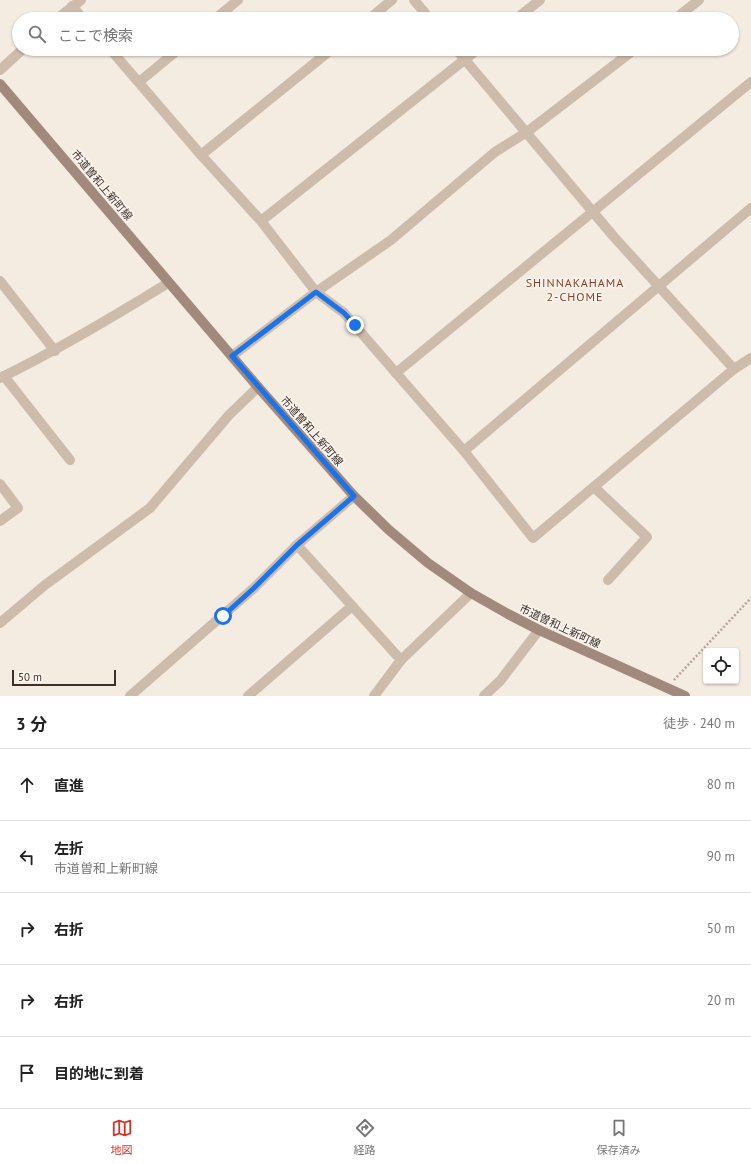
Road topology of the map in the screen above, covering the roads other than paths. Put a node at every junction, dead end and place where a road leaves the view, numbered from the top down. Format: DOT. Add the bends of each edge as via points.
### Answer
graph roads {
  1 [pos="81,0"];
  2 [pos="238,0"];
  3 [pos="392,0"];
  4 [pos="414,0"];
  5 [pos="540,0"];
  6 [pos="700,0"];
  7 [pos="72,6"];
  8 [pos="65,12"];
  9 [pos="77,12"];
  10 [pos="223,12"];
  11 [pos="377,12"];
  12 [pos="424,12"];
  13 [pos="525,12"];
  14 [pos="684,12"];
  15 [pos="15,56"];
  16 [pos="116,56"];
  17 [pos="171,56"];
  18 [pos="323,56"];
  19 [pos="462,56"];
  20 [pos="470,56"];
  21 [pos="626,56"];
  22 [pos="465,60"];
  23 [pos="0,70"];
  24 [pos="139,82"];
  25 [pos="751,82"];
  26 [pos="0,84"];
  27 [pos="527,132"];
  28 [pos="201,155"];
  29 [pos="751,208"];
  30 [pos="592,211"];
  31 [pos="262,221"];
  32 [pos="0,281"];
  33 [pos="168,283"];
  34 [pos="659,286"];
  35 [pos="316,292"];
  36 [pos="55,351"];
  37 [pos="232,356"];
  38 [pos="751,358"];
  39 [pos="734,369"];
  40 [pos="396,373"];
  41 [pos="2,377"];
  42 [pos="258,387"];
  43 [pos="464,451"];
  44 [pos="70,460"];
  45 [pos="0,484"];
  46 [pos="594,487"];
  47 [pos="354,496"];
  48 [pos="0,520"];
  49 [pos="297,545"];
  50 [pos="608,580"];
  51 [pos="471,593"];
  52 [pos="352,606"];
  53 [pos="0,623"];
  54 [pos="539,630"];
  55 [pos="401,660"];
  56 [pos="669,693"];
  57 [pos="130,696"];
  58 [pos="248,696"];
  59 [pos="374,696"];
  60 [pos="484,696"];
  61 [pos="685,696"];
  1 -- 7 [label="street"];
  2 -- 10 [label="street"];
  3 -- 11 [label="street"];
  4 -- 12 [label="street"];
  5 -- 13 [label="street"];
  6 -- 14 [label="street"];
  7 -- 8 [label="street"];
  7 -- 9 [label="street"];
  15 -- 23 [label="street"];
  16 -- 24 [label="street"];
  17 -- 24 [label="street"];
  18 -- 28 [label="street"];
  19 -- 22 [label="street"];
  20 -- 22 [label="street"];
  21 -- 27 [label="street"];
  22 -- 27 [label="street"];
  22 -- 31 [label="street"];
  24 -- 28 [label="street"];
  25 -- 30 [label="street"];
  26 -- 33 [label="street, 市道曽和上新町線"];
  27 -- 30 [label="street"];
  27 -- 35 [label="street" via="495,152 391,240"];
  28 -- 31 [label="street"];
  29 -- 34 [label="street"];
  30 -- 34 [label="street"];
  30 -- 40 [label="street"];
  31 -- 35 [label="street"];
  32 -- 36 [label="street"];
  33 -- 36 [label="street"];
  33 -- 37 [label="street, 市道曽和上新町線"];
  34 -- 39 [label="street"];
  34 -- 43 [label="street"];
  35 -- 37 [label="street"];
  35 -- 40 [label="street" via="344,313"];
  36 -- 41 [label="street"];
  37 -- 42 [label="street, 市道曽和上新町線"];
  38 -- 39 [label="street"];
  39 -- 46 [label="street"];
  40 -- 43 [label="street"];
  41 -- 44 [label="street"];
  42 -- 47 [label="street, 市道曽和上新町線"];
  42 -- 53 [label="street" via="229,415 150,508 45,585"];
  43 -- 46 [label="street" via="533,538"];
  45 -- 48 [label="street" via="18,508"];
  46 -- 50 [label="street" via="648,537"];
  47 -- 49 [label="street"];
  47 -- 51 [label="street, 市道曽和上新町線" via="428,563"];
  49 -- 52 [label="street"];
  49 -- 57 [label="street" via="254,588"];
  51 -- 54 [label="street, 市道曽和上新町線"];
  51 -- 55 [label="street"];
  52 -- 55 [label="street"];
  52 -- 58 [label="street"];
  54 -- 56 [label="street, 市道曽和上新町線"];
  54 -- 60 [label="street" via="500,681"];
  55 -- 59 [label="street"];
  56 -- 61 [label="street, 市道曽和上新町線"];
}
